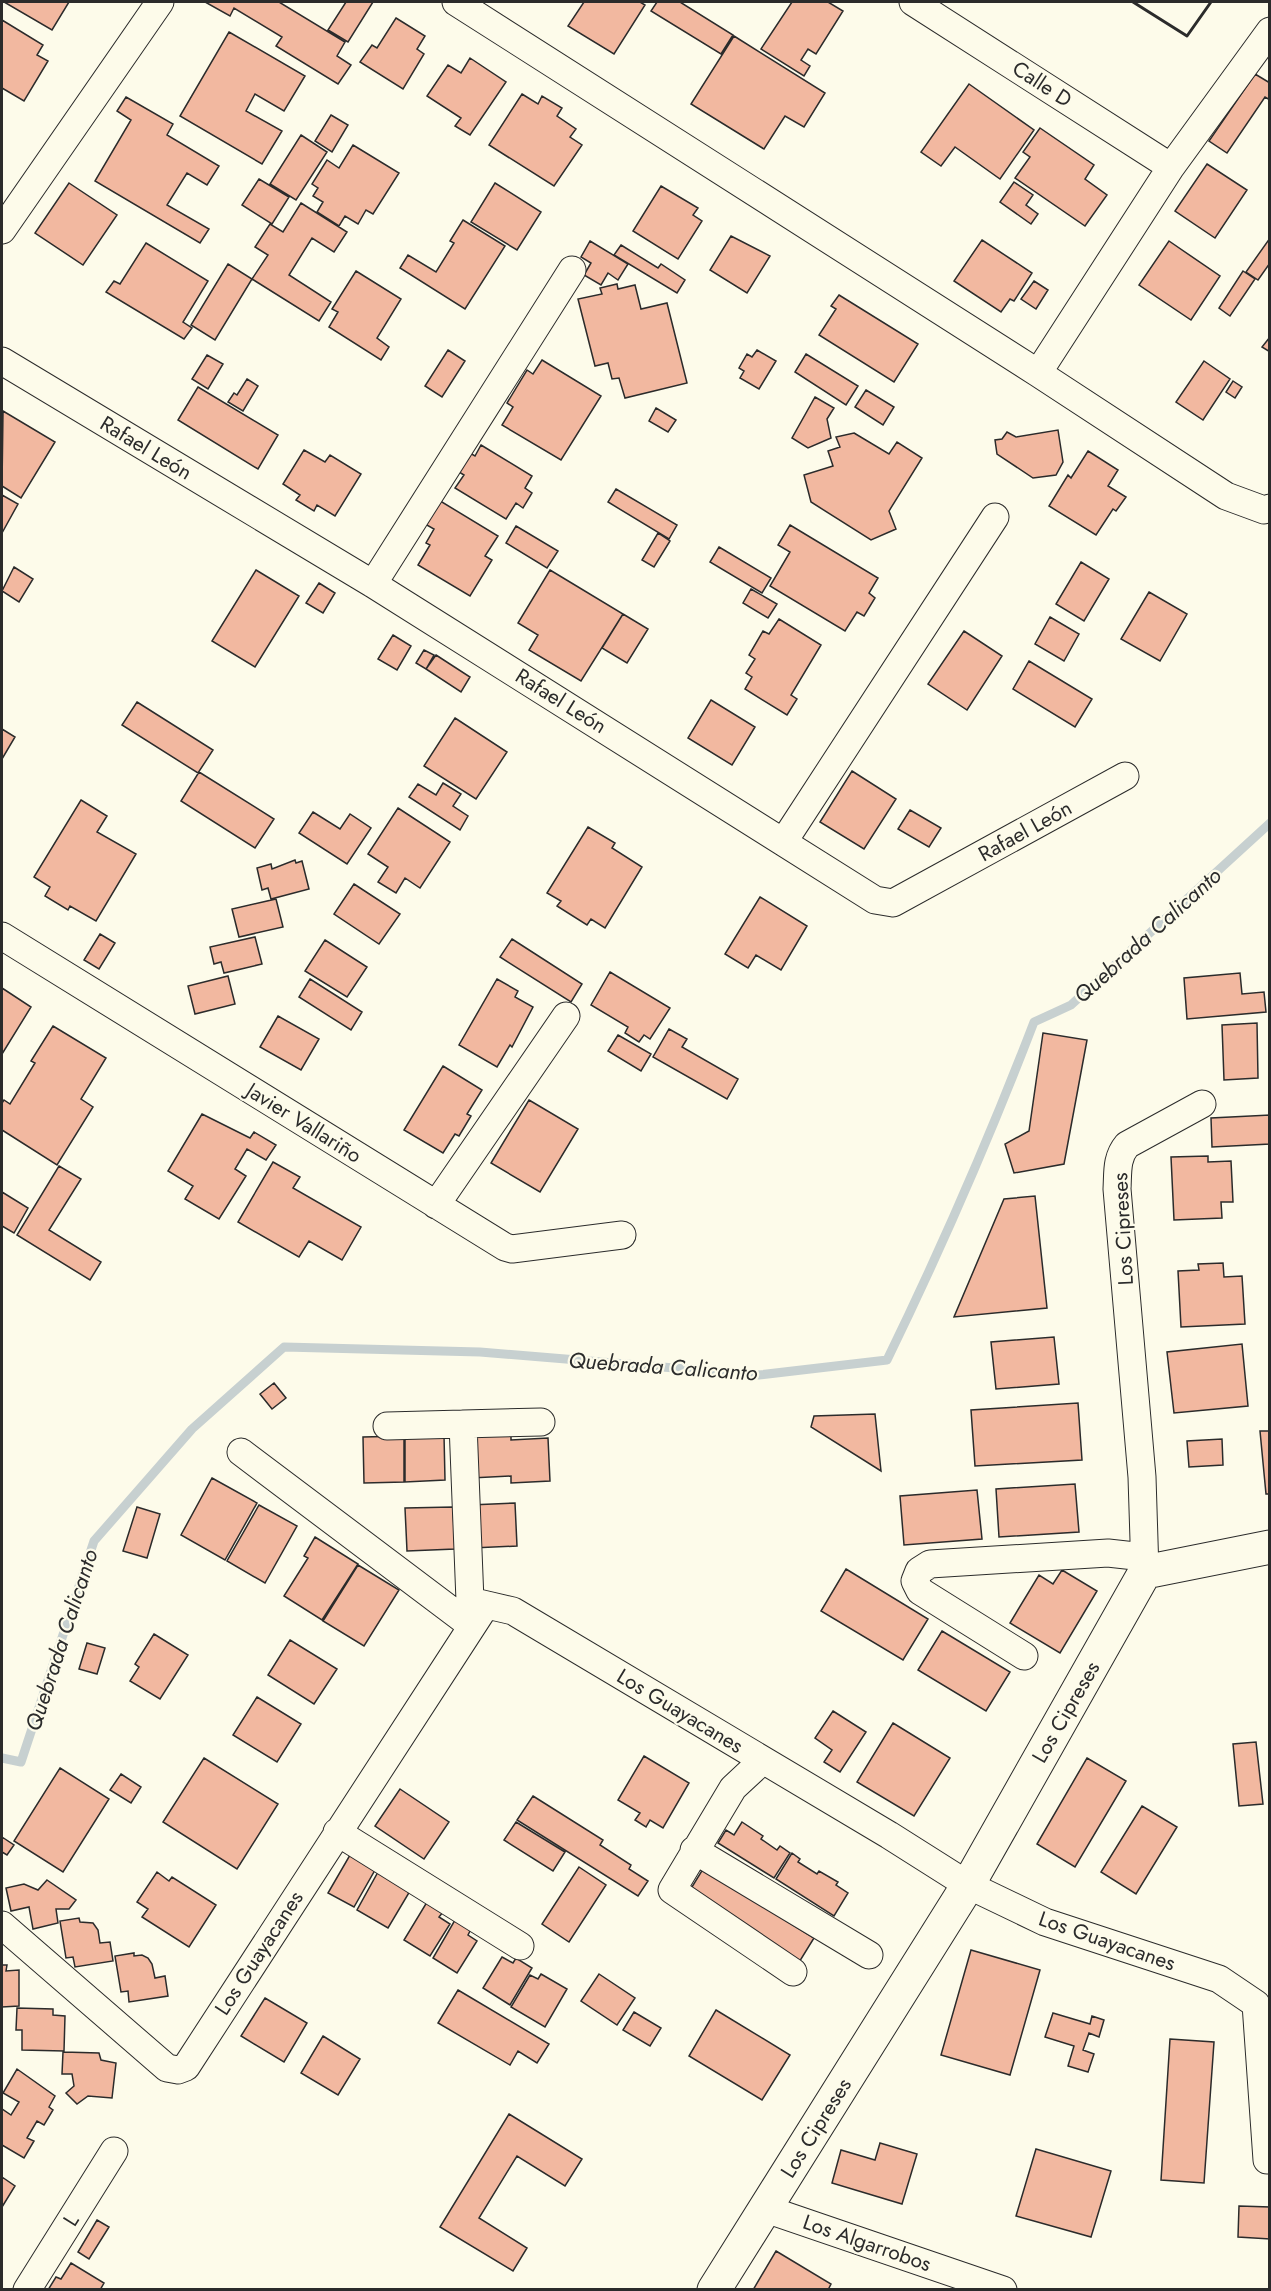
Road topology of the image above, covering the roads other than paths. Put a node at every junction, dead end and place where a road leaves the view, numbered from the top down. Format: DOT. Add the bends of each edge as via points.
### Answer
graph roads {
  1 [pos="159,2"];
  2 [pos="456,2"];
  3 [pos="913,2"];
  4 [pos="1269,32"];
  5 [pos="1171,167"];
  6 [pos="2,230"];
  7 [pos="572,270"];
  8 [pos="2,361"];
  9 [pos="1038,372"];
  10 [pos="1269,508"];
  11 [pos="996,517"];
  12 [pos="373,584"];
  13 [pos="1125,776"];
  14 [pos="784,841"];
  15 [pos="2,936"];
  16 [pos="566,1016"];
  17 [pos="1202,1104"];
  18 [pos="436,1205"];
  19 [pos="622,1234"];
  20 [pos="541,1422"];
  21 [pos="463,1424"];
  22 [pos="387,1426"];
  23 [pos="241,1452"];
  24 [pos="1269,1547"];
  25 [pos="1145,1565"];
  26 [pos="471,1613"];
  27 [pos="1024,1656"];
  28 [pos="763,1760"];
  29 [pos="337,1832"];
  30 [pos="694,1850"];
  31 [pos="968,1885"];
  32 [pos="2,1925"];
  33 [pos="520,1946"];
  34 [pos="869,1955"];
  35 [pos="793,1972"];
  36 [pos="114,2151"];
  37 [pos="1267,2160"];
  38 [pos="766,2209"];
  39 [pos="27,2289"];
  40 [pos="714,2289"];
  41 [pos="1002,2289"];
  1 -- 6 [label="street"];
  2 -- 9 [label="street"];
  3 -- 5 [label="street, Calle D"];
  4 -- 5 [label="street"];
  5 -- 9 [label="street"];
  7 -- 12 [label="street"];
  8 -- 12 [label="street, Rafael León"];
  9 -- 10 [label="street" via="1226,496 1264,510"];
  11 -- 14 [label="street"];
  12 -- 14 [label="street, Rafael León"];
  13 -- 14 [label="street, Rafael León" via="893,903 875,900"];
  15 -- 18 [label="street, Javier Vallariño"];
  16 -- 18 [label="street"];
  17 -- 25 [label="street, Los Cipreses" via="1127,1145 1120,1153 1118,1166"];
  18 -- 19 [label="street, Javier Vallariño" via="512,1249"];
  20 -- 21 [label="street"];
  21 -- 22 [label="street"];
  21 -- 26 [label="street"];
  23 -- 26 [label="street"];
  24 -- 25 [label="street"];
  25 -- 27 [label="street" via="1108,1553 930,1564 919,1571 915,1581 920,1591"];
  25 -- 31 [label="street, Los Cipreses"];
  26 -- 28 [label="street, Los Guayacanes" via="513,1611"];
  26 -- 29 [label="street, Los Guayacanes"];
  28 -- 30 [label="street" via="733,1788"];
  28 -- 31 [label="street, Los Guayacanes"];
  29 -- 32 [label="street, Los Guayacanes" via="183,2069 167,2068"];
  29 -- 33 [label="street"];
  30 -- 34 [label="street"];
  30 -- 35 [label="street" via="672,1890"];
  31 -- 37 [label="street, Los Guayacanes" via="1045,1922 1219,1979 1256,2004"];
  31 -- 38 [label="street, Los Cipreses"];
  36 -- 39 [label="street, L"];
  38 -- 40 [label="street, Los Cipreses"];
  38 -- 41 [label="street, Los Algarrobos"];
}
